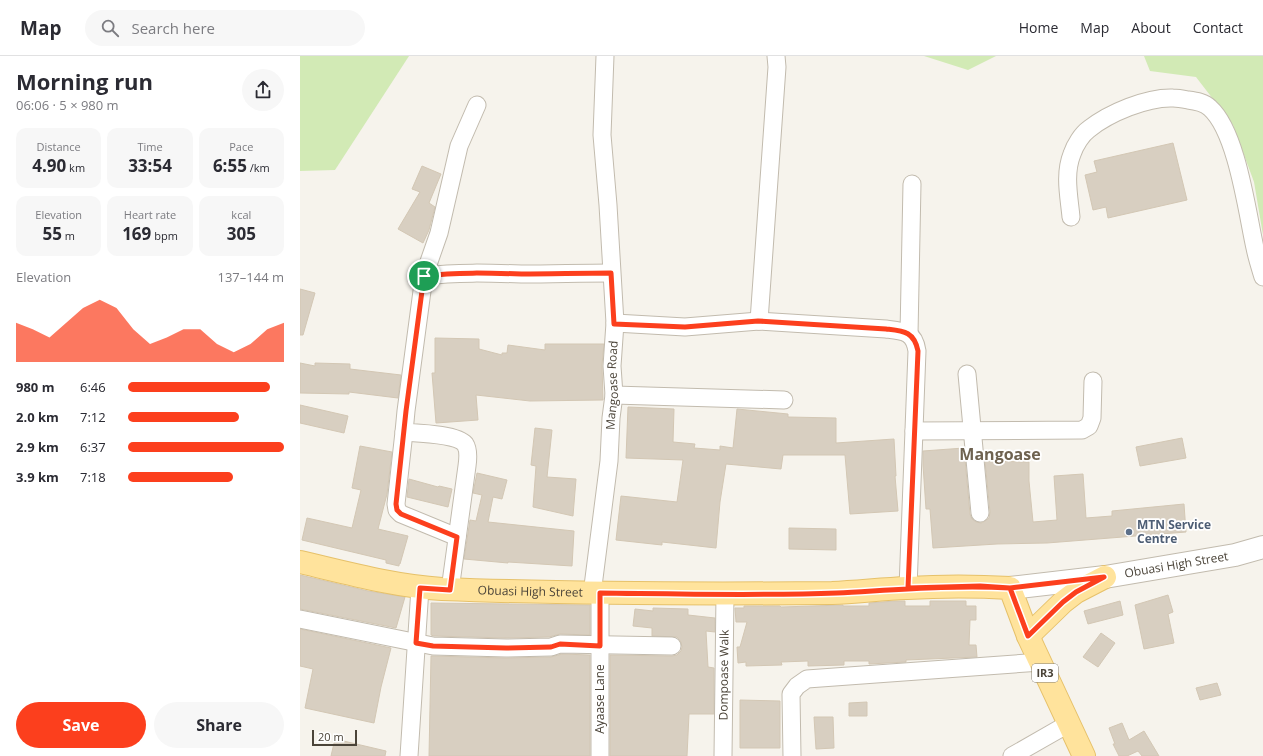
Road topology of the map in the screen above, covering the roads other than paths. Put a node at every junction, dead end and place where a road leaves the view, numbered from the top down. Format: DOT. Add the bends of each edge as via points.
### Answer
graph roads {
  1 [pos="605,56"];
  2 [pos="776,56"];
  3 [pos="477,105"];
  4 [pos="912,184"];
  5 [pos="1072,217"];
  6 [pos="611,273"];
  7 [pos="424,276"];
  8 [pos="1263,277"];
  9 [pos="758,321"];
  10 [pos="614,324"];
  11 [pos="909,334"];
  12 [pos="967,374"];
  13 [pos="1093,381"];
  14 [pos="614,395"];
  15 [pos="784,400"];
  16 [pos="914,431"];
  17 [pos="973,431"];
  18 [pos="404,432"];
  19 [pos="980,513"];
  20 [pos="457,537"];
  21 [pos="1263,547"];
  22 [pos="300,562"];
  23 [pos="1104,577"];
  24 [pos="420,588"];
  25 [pos="908,588"];
  26 [pos="1010,588"];
  27 [pos="450,590"];
  28 [pos="596,593"];
  29 [pos="725,594"];
  30 [pos="300,619"];
  31 [pos="1028,636"];
  32 [pos="416,643"];
  33 [pos="600,646"];
  34 [pos="672,646"];
  35 [pos="1041,662"];
  36 [pos="1068,724"];
  37 [pos="409,756"];
  38 [pos="600,756"];
  39 [pos="723,756"];
  40 [pos="792,756"];
  41 [pos="1012,756"];
  42 [pos="1084,756"];
  1 -- 6 [label="street, Mangoase Road" via="602,135"];
  2 -- 9 [label="street"];
  3 -- 7 [label="street" via="459,146 439,233"];
  4 -- 11 [label="street"];
  5 -- 8 [label="street" via="1068,168 1072,153 1088,129 1107,117 1144,102 1172,98 1198,101 1210,107 1218,117 1231,143"];
  6 -- 7 [label="street" via="476,272"];
  6 -- 10 [label="street, Mangoase Road"];
  7 -- 18 [label="street"];
  9 -- 10 [label="street" via="685,327"];
  9 -- 11 [label="street" via="886,329"];
  10 -- 14 [label="street, Mangoase Road"];
  11 -- 16 [label="street" via="918,351"];
  12 -- 17 [label="street"];
  13 -- 17 [label="street" via="1092,418 1089,426 1082,430"];
  14 -- 15 [label="street"];
  14 -- 28 [label="street, Mangoase Road"];
  16 -- 17 [label="street"];
  16 -- 25 [label="street"];
  17 -- 19 [label="street"];
  18 -- 20 [label="street" via="397,510 401,514"];
  18 -- 20 [label="street" via="444,436 460,441 466,447 468,458"];
  20 -- 27 [label="street"];
  21 -- 23 [label="street, Obuasi High Street" via="1234,555"];
  22 -- 24 [label="main road, Obuasi High Street"];
  23 -- 26 [label="street, Obuasi High Street"];
  23 -- 31 [label="main road" via="1063,602"];
  24 -- 27 [label="main road, Obuasi High Street"];
  24 -- 32 [label="street"];
  25 -- 26 [label="main road, Obuasi High Street"];
  25 -- 29 [label="main road, Obuasi High Street"];
  26 -- 31 [label="main road, IR3"];
  27 -- 28 [label="main road, Obuasi High Street"];
  28 -- 29 [label="main road, Obuasi High Street"];
  28 -- 33 [label="street, Ayaase Lane"];
  29 -- 39 [label="street, Dompoase Walk"];
  30 -- 32 [label="street"];
  31 -- 35 [label="main road, IR3"];
  32 -- 33 [label="street" via="433,646 506,648 551,647 560,644"];
  32 -- 37 [label="street"];
  33 -- 34 [label="street"];
  33 -- 38 [label="street, Ayaase Lane"];
  35 -- 36 [label="main road, IR3"];
  35 -- 40 [label="street" via="807,679 791,694"];
  36 -- 41 [label="street"];
  36 -- 42 [label="main road, IR3"];
}
